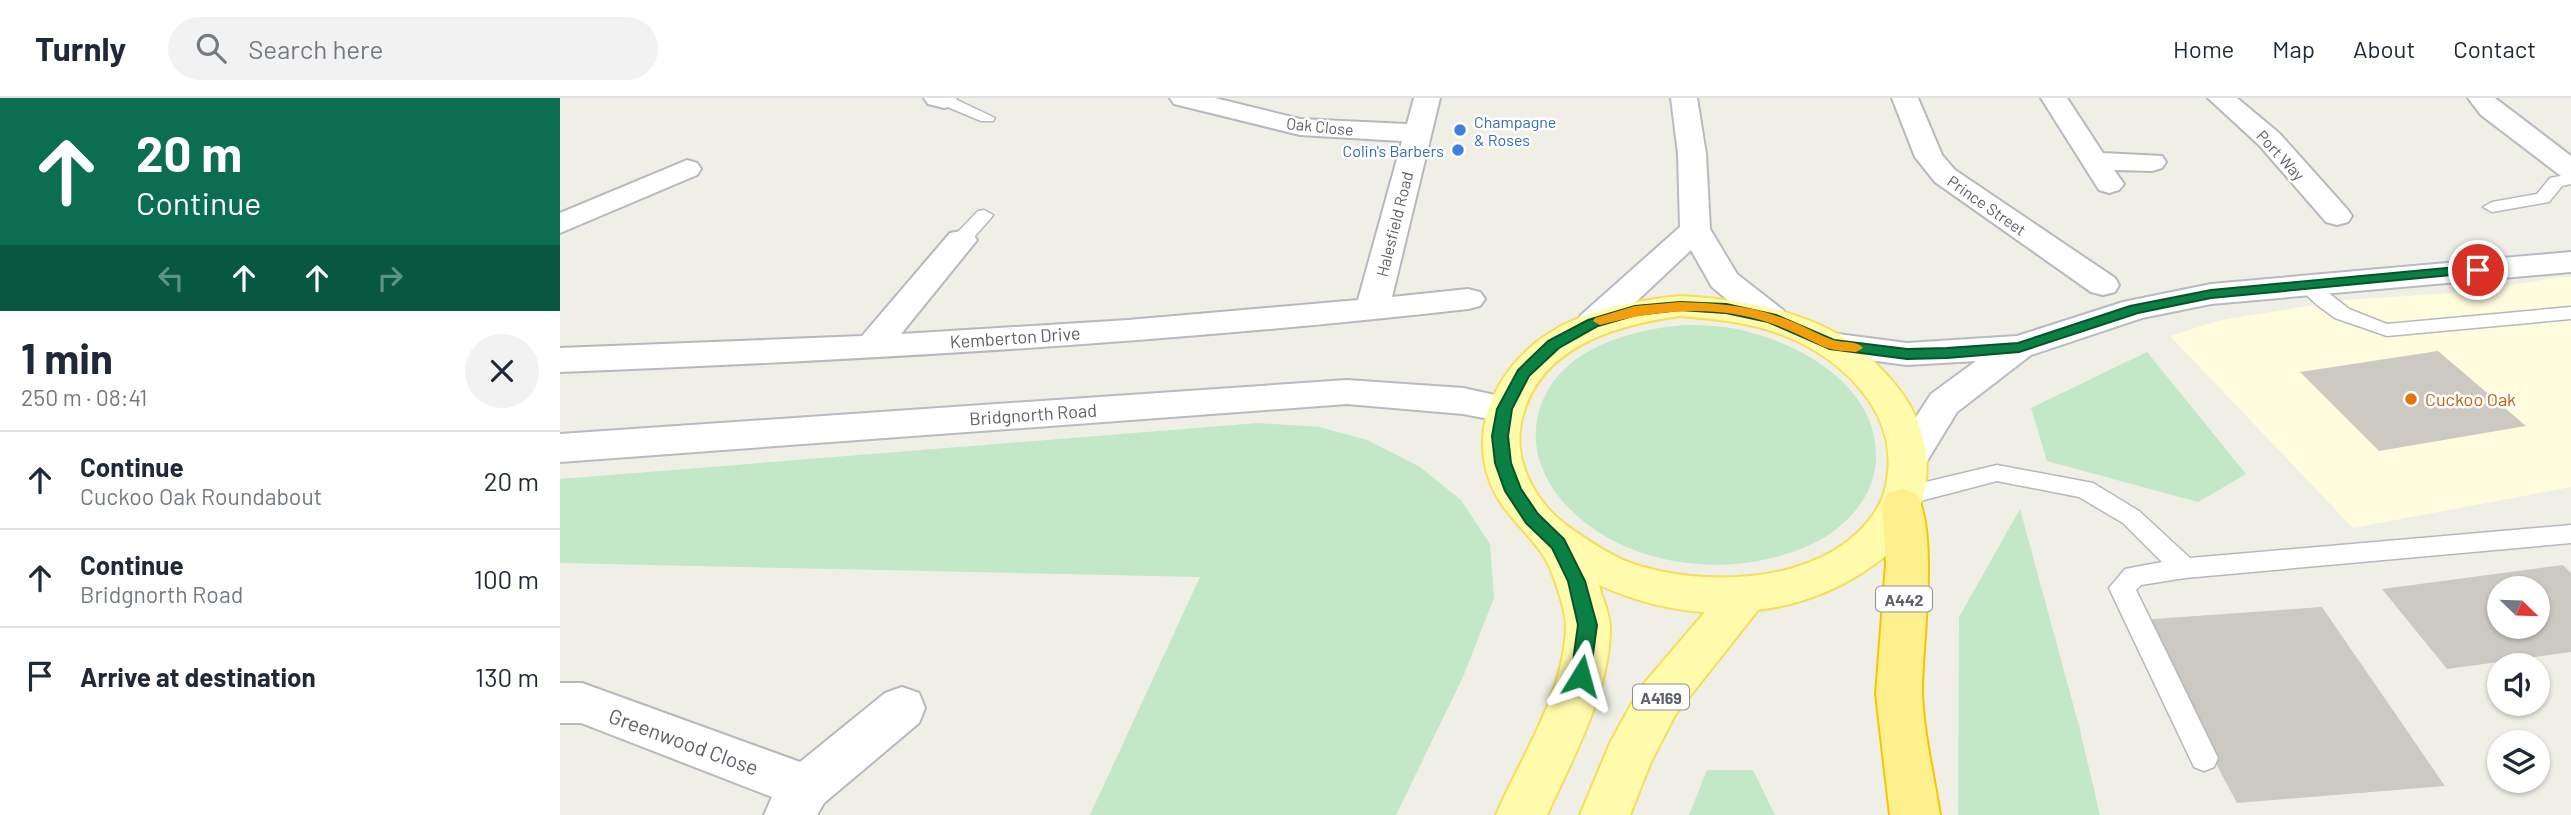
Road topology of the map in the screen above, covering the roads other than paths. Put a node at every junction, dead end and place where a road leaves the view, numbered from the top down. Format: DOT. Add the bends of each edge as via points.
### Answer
graph roads {
  1 [pos="1183,98"];
  2 [pos="1427,98"];
  3 [pos="1684,98"];
  4 [pos="1905,98"];
  5 [pos="2054,98"];
  6 [pos="2221,98"];
  7 [pos="2481,98"];
  8 [pos="940,99"];
  9 [pos="987,118"];
  10 [pos="1417,133"];
  11 [pos="2152,162"];
  12 [pos="687,169"];
  13 [pos="2571,170"];
  14 [pos="2571,179"];
  15 [pos="2492,207"];
  16 [pos="984,215"];
  17 [pos="2338,216"];
  18 [pos="560,223"];
  19 [pos="1695,229"];
  20 [pos="961,240"];
  21 [pos="2566,266"];
  22 [pos="2103,285"];
  23 [pos="2305,285"];
  24 [pos="1468,299"];
  25 [pos="1372,310"];
  26 [pos="2571,313"];
  27 [pos="1771,318"];
  28 [pos="1593,323"];
  29 [pos="1830,344"];
  30 [pos="2019,347"];
  31 [pos="871,348"];
  32 [pos="560,359"];
  33 [pos="1505,409"];
  34 [pos="560,449"];
  35 [pos="1910,456"];
  36 [pos="1903,500"];
  37 [pos="2571,534"];
  38 [pos="1558,543"];
  39 [pos="2185,568"];
  40 [pos="1744,596"];
  41 [pos="560,703"];
  42 [pos="902,708"];
  43 [pos="2204,758"];
  44 [pos="797,801"];
  45 [pos="1521,815"];
  46 [pos="1605,815"];
  47 [pos="1915,815"];
  1 -- 10 [label="street, Oak Close" via="1300,127"];
  2 -- 10 [label="street, Halesfield Road"];
  3 -- 19 [label="street"];
  4 -- 22 [label="street, Prince Street" via="1928,157 1945,176"];
  5 -- 11 [label="street" via="2102,173"];
  6 -- 17 [label="street, Port Way" via="2269,139"];
  7 -- 13 [label="street"];
  8 -- 9 [label="lane"];
  10 -- 25 [label="street, Halesfield Road"];
  12 -- 18 [label="street"];
  14 -- 15 [label="lane" via="2556,182 2543,198"];
  16 -- 20 [label="lane"];
  19 -- 27 [label="street" via="1724,280"];
  19 -- 28 [label="street"];
  20 -- 31 [label="street"];
  21 -- 23 [label="street"];
  23 -- 26 [label="lane" via="2331,309 2360,324 2387,330"];
  23 -- 30 [label="street" via="2211,294 2135,309"];
  24 -- 25 [label="street, Kemberton Drive"];
  25 -- 31 [label="street, Kemberton Drive"];
  27 -- 28 [label="main road" via="1726,308 1680,306 1635,311"];
  27 -- 29 [label="main road"];
  28 -- 33 [label="main road" via="1553,344 1523,373"];
  29 -- 30 [label="street" via="1907,354"];
  29 -- 35 [label="main road" via="1870,375 1897,413"];
  30 -- 35 [label="street" via="1944,403"];
  31 -- 32 [label="street, Kemberton Drive"];
  33 -- 34 [label="street, Bridgnorth Road" via="1348,392"];
  33 -- 38 [label="main road" via="1500,436 1513,491"];
  35 -- 36 [label="main road"];
  36 -- 39 [label="lane" via="1997,473 2085,489 2130,517"];
  36 -- 40 [label="main road" via="1880,538 1845,566 1798,586"];
  36 -- 47 [label="highway, A442" via="1907,564 1899,694"];
  37 -- 39 [label="lane"];
  38 -- 40 [label="main road" via="1597,568 1643,586 1693,595"];
  38 -- 45 [label="main road" via="1576,581 1588,625 1581,676"];
  39 -- 43 [label="lane" via="2134,576 2122,588"];
  40 -- 46 [label="main road, A4169" via="1658,701 1628,757"];
  41 -- 44 [label="street, Greenwood Close" via="582,703"];
  42 -- 44 [label="street"];
}
